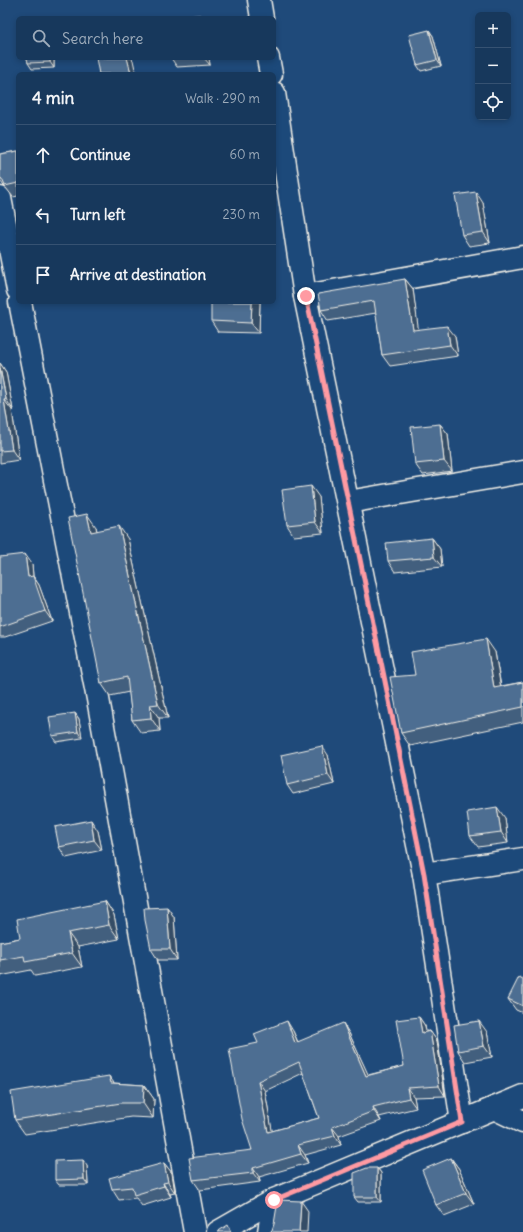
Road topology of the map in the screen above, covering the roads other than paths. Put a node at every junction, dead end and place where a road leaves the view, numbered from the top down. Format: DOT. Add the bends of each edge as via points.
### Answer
graph roads {
  1 [pos="260,0"];
  2 [pos="262,16"];
  3 [pos="268,60"];
  4 [pos="271,72"];
  5 [pos="276,107"];
  6 [pos="0,198"];
  7 [pos="523,258"];
  8 [pos="16,280"];
  9 [pos="306,296"];
  10 [pos="20,304"];
  11 [pos="523,472"];
  12 [pos="348,502"];
  13 [pos="523,859"];
  14 [pos="424,874"];
  15 [pos="523,1096"];
  16 [pos="494,1108"];
  17 [pos="462,1122"];
  18 [pos="523,1122"];
  19 [pos="274,1200"];
  20 [pos="195,1232"];
  21 [pos="218,1232"];
  22 [pos="269,1232"];
  1 -- 2 [label="street"];
  3 -- 4 [label="street"];
  5 -- 9 [label="street"];
  6 -- 8 [label="street"];
  7 -- 9 [label="street"];
  9 -- 12 [label="street"];
  10 -- 20 [label="street" via="99,707"];
  11 -- 12 [label="street"];
  12 -- 14 [label="street"];
  13 -- 14 [label="street"];
  14 -- 17 [label="street"];
  15 -- 16 [label="street"];
  16 -- 17 [label="street"];
  16 -- 18 [label="street"];
  17 -- 19 [label="street"];
  19 -- 21 [label="street"];
  19 -- 22 [label="street"];
}
